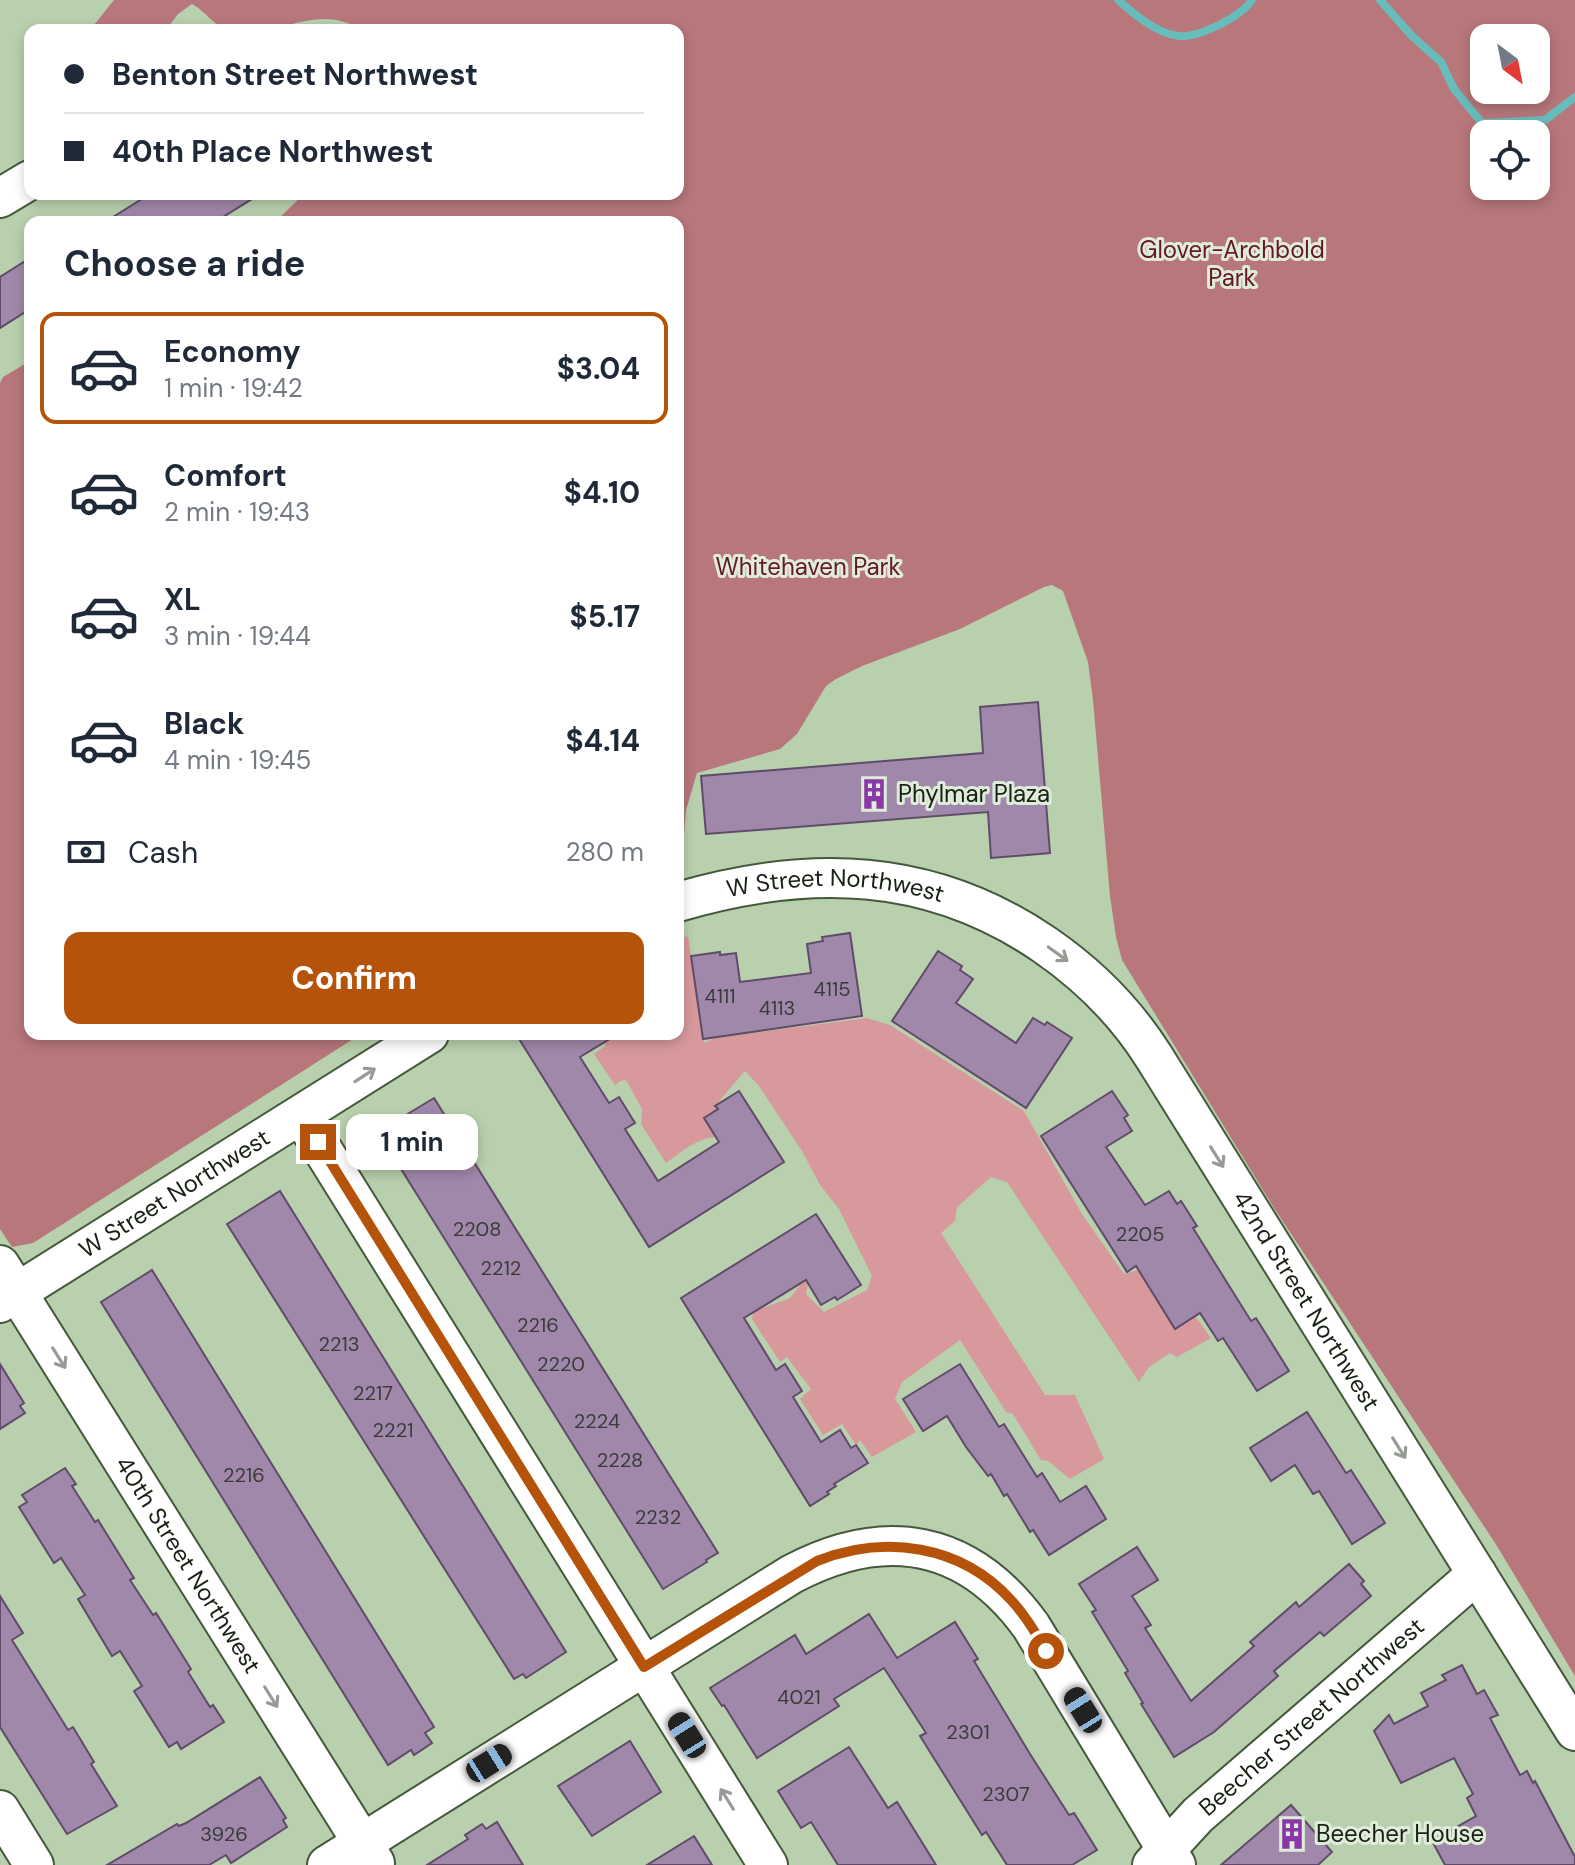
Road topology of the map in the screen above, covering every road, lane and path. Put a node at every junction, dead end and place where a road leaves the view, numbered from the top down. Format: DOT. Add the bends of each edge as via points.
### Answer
graph roads {
  1 [pos="24,184"];
  2 [pos="0,198"];
  3 [pos="684,901"];
  4 [pos="992,913"];
  5 [pos="420,1040"];
  6 [pos="301,1115"];
  7 [pos="6,1287"];
  8 [pos="1477,1574"];
  9 [pos="644,1667"];
  10 [pos="1575,1731"];
  11 [pos="0,1810"];
  12 [pos="369,1854"];
  13 [pos="1165,1859"];
  14 [pos="34,1865"];
  15 [pos="327,1865"];
  16 [pos="768,1865"];
  1 -- 2 [label="street"];
  3 -- 4 [label="street, W Street Northwest" via="772,881 844,877 926,888"];
  4 -- 8 [label="street, 42nd Street Northwest, one-way" via="1074,966 1130,1020"];
  6 -- 5 [label="street, W Street Northwest, one-way"];
  6 -- 7 [label="street, W Street Northwest"];
  6 -- 9 [label="street"];
  7 -- 12 [label="street, 40th Street Northwest, one-way"];
  8 -- 10 [label="street, 42nd Street Northwest"];
  8 -- 13 [label="street, Beecher Street Northwest" via="1208,1806"];
  9 -- 12 [label="street"];
  9 -- 13 [label="street" via="831,1555 872,1546 918,1548 963,1564 1004,1592 1031,1626"];
  16 -- 9 [label="street, one-way"];
  11 -- 14 [label="street"];
  12 -- 15 [label="street"];
}
